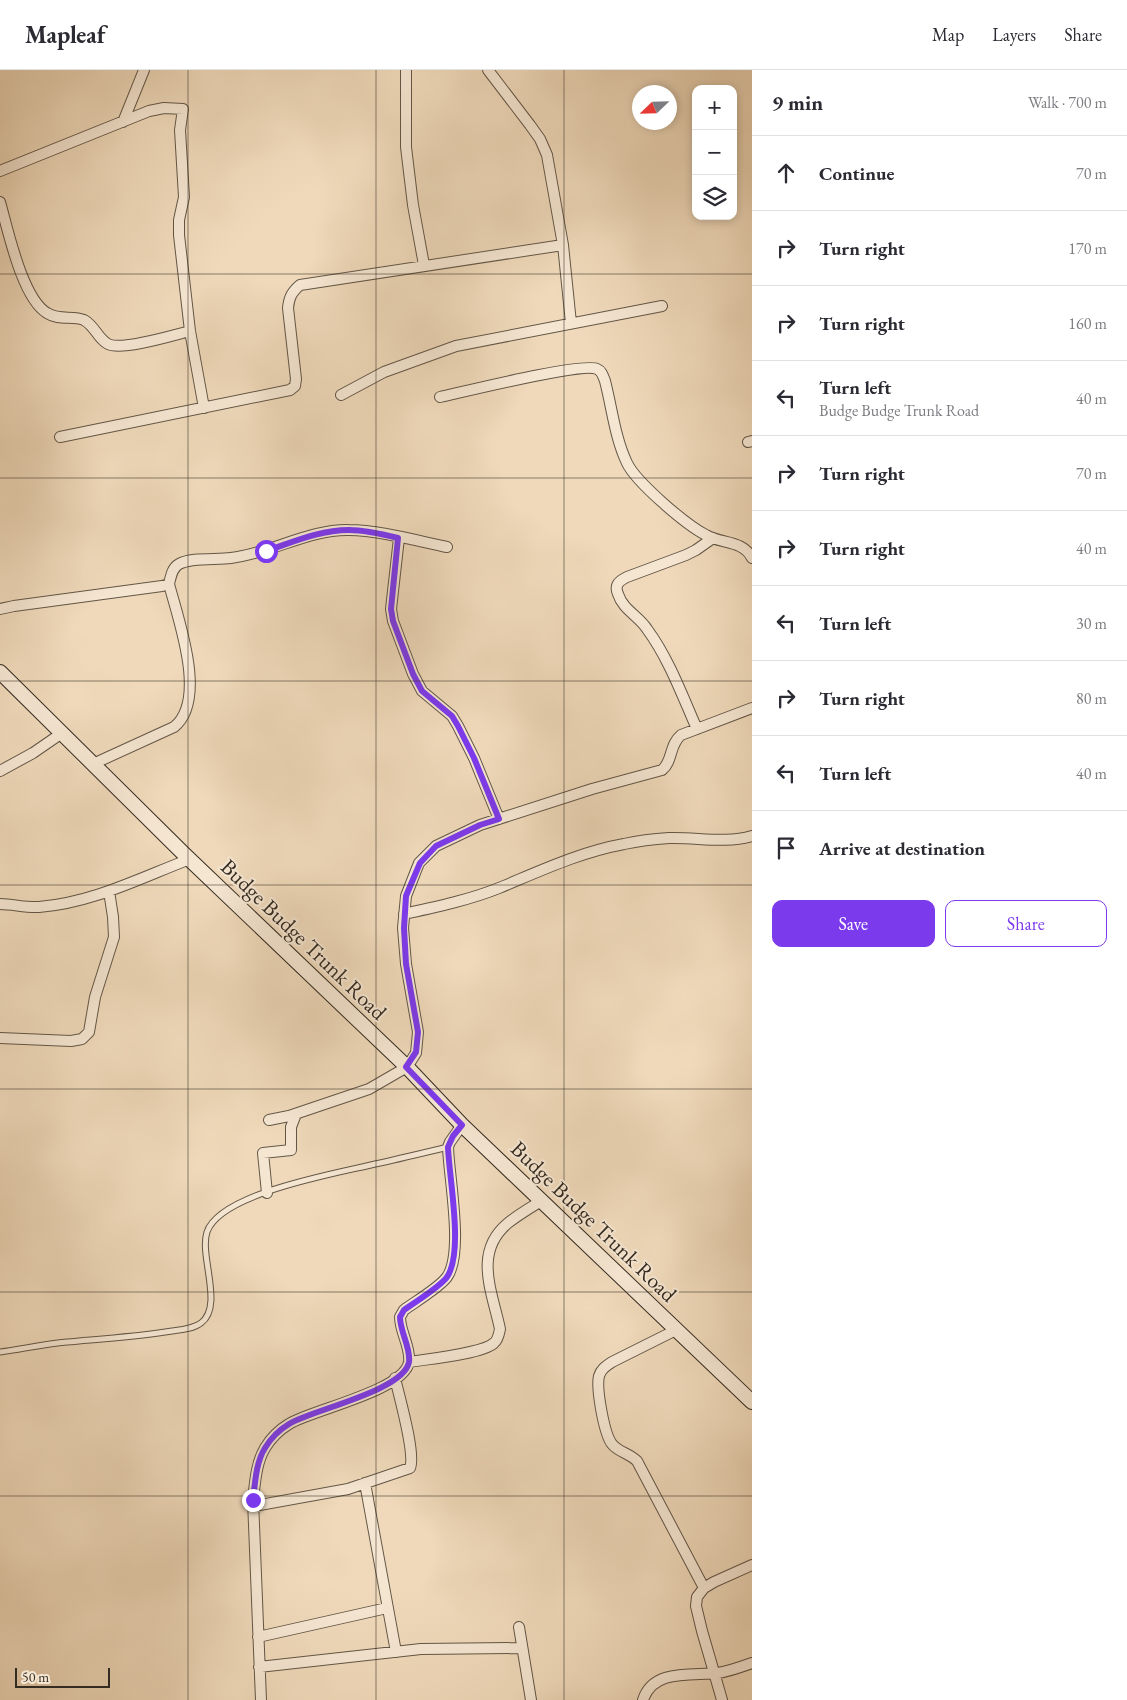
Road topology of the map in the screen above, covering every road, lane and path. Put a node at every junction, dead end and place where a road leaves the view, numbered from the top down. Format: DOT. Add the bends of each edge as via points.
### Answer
graph roads {
  1 [pos="144,70"];
  2 [pos="406,70"];
  3 [pos="488,70"];
  4 [pos="123,122"];
  5 [pos="0,172"];
  6 [pos="0,202"];
  7 [pos="563,245"];
  8 [pos="424,266"];
  9 [pos="662,306"];
  10 [pos="571,323"];
  11 [pos="190,331"];
  12 [pos="341,395"];
  13 [pos="440,397"];
  14 [pos="204,408"];
  15 [pos="60,436"];
  16 [pos="398,538"];
  17 [pos="713,538"];
  18 [pos="447,547"];
  19 [pos="752,558"];
  20 [pos="169,584"];
  21 [pos="0,609"];
  22 [pos="0,672"];
  23 [pos="752,708"];
  24 [pos="697,729"];
  25 [pos="62,734"];
  26 [pos="93,764"];
  27 [pos="0,771"];
  28 [pos="499,819"];
  29 [pos="752,836"];
  30 [pos="190,859"];
  31 [pos="109,891"];
  32 [pos="0,904"];
  33 [pos="404,914"];
  34 [pos="0,1038"];
  35 [pos="406,1067"];
  36 [pos="296,1114"];
  37 [pos="269,1120"];
  38 [pos="462,1125"];
  39 [pos="448,1147"];
  40 [pos="267,1192"];
  41 [pos="541,1201"];
  42 [pos="676,1330"];
  43 [pos="0,1352"];
  44 [pos="409,1362"];
  45 [pos="395,1378"];
  46 [pos="750,1398"];
  47 [pos="365,1484"];
  48 [pos="254,1506"];
  49 [pos="752,1565"];
  50 [pos="704,1588"];
  51 [pos="387,1608"];
  52 [pos="519,1627"];
  53 [pos="258,1637"];
  54 [pos="522,1648"];
  55 [pos="396,1652"];
  56 [pos="752,1663"];
  57 [pos="259,1667"];
  58 [pos="715,1673"];
  59 [pos="261,1700"];
  60 [pos="531,1700"];
  61 [pos="643,1700"];
  62 [pos="722,1700"];
  1 -- 4 [label="street"];
  2 -- 8 [label="street" via="406,147"];
  3 -- 7 [label="street" via="540,139 547,155"];
  4 -- 5 [label="street"];
  4 -- 11 [label="street" via="164,108 183,109 180,130 184,197 179,235"];
  6 -- 11 [label="street" via="22,276 33,298 46,313 58,318 82,319 91,324 106,343 114,346"];
  7 -- 8 [label="street"];
  7 -- 10 [label="street"];
  8 -- 14 [label="street" via="300,285 293,290 288,308 294,386 290,390"];
  9 -- 10 [label="street"];
  10 -- 12 [label="street" via="456,346 384,372"];
  11 -- 14 [label="street"];
  13 -- 17 [label="street" via="596,368 605,381 627,465 662,501 699,531"];
  14 -- 15 [label="street"];
  16 -- 18 [label="street"];
  16 -- 20 [label="street" via="361,530 321,532 249,555 186,561 177,565"];
  16 -- 28 [label="street" via="391,609 393,621 422,691 452,716 458,726"];
  17 -- 19 [label="street" via="741,546 749,551"];
  17 -- 24 [label="street" via="696,550 627,577 616,586 624,605 646,627 668,662"];
  20 -- 21 [label="street"];
  20 -- 26 [label="street" via="188,663 186,711 174,727"];
  22 -- 25 [label="main road, Budge Budge Trunk Road"];
  23 -- 24 [label="street"];
  24 -- 28 [label="street" via="675,740 668,765 662,770"];
  25 -- 26 [label="main road, Budge Budge Trunk Road"];
  25 -- 27 [label="street"];
  26 -- 30 [label="main road, Budge Budge Trunk Road"];
  28 -- 33 [label="street" via="436,846 425,857 406,896"];
  29 -- 33 [label="street" via="706,840 670,838 624,844 567,859 459,901"];
  30 -- 31 [label="street"];
  30 -- 35 [label="main road, Budge Budge Trunk Road"];
  31 -- 32 [label="street" via="60,905"];
  31 -- 34 [label="street" via="114,937 95,997 89,1032 82,1039 72,1041"];
  33 -- 35 [label="street" via="406,964 418,1032 416,1052"];
  35 -- 36 [label="street" via="369,1090"];
  35 -- 38 [label="main road, Budge Budge Trunk Road"];
  36 -- 37 [label="street"];
  36 -- 40 [label="street" via="291,1127 291,1150 263,1153"];
  38 -- 39 [label="street"];
  38 -- 41 [label="main road, Budge Budge Trunk Road"];
  39 -- 40 [label="lane" via="326,1174"];
  39 -- 44 [label="street" via="455,1236 453,1262 447,1277 404,1310 400,1317"];
  40 -- 43 [label="lane" via="241,1202 212,1222 205,1246 212,1302 208,1316 201,1323 132,1337"];
  41 -- 42 [label="main road, Budge Budge Trunk Road"];
  41 -- 44 [label="street" via="508,1223 490,1246 488,1273 500,1329 494,1344 481,1350"];
  42 -- 46 [label="main road, Budge Budge Trunk Road"];
  42 -- 50 [label="street" via="604,1368 598,1384 599,1396 610,1442 637,1461"];
  44 -- 45 [label="street"];
  45 -- 47 [label="street" via="413,1462 405,1471"];
  45 -- 48 [label="street" via="359,1398 289,1423 275,1434 264,1450 256,1476"];
  47 -- 48 [label="street"];
  47 -- 51 [label="street"];
  48 -- 53 [label="street"];
  49 -- 50 [label="street"];
  50 -- 58 [label="street" via="697,1597 696,1606"];
  51 -- 53 [label="street"];
  51 -- 55 [label="street"];
  52 -- 54 [label="street"];
  53 -- 57 [label="street"];
  54 -- 55 [label="street"];
  54 -- 60 [label="street"];
  55 -- 57 [label="street"];
  56 -- 58 [label="street"];
  57 -- 59 [label="street"];
  58 -- 61 [label="street" via="682,1673 666,1678 649,1687"];
  58 -- 62 [label="street"];
}
